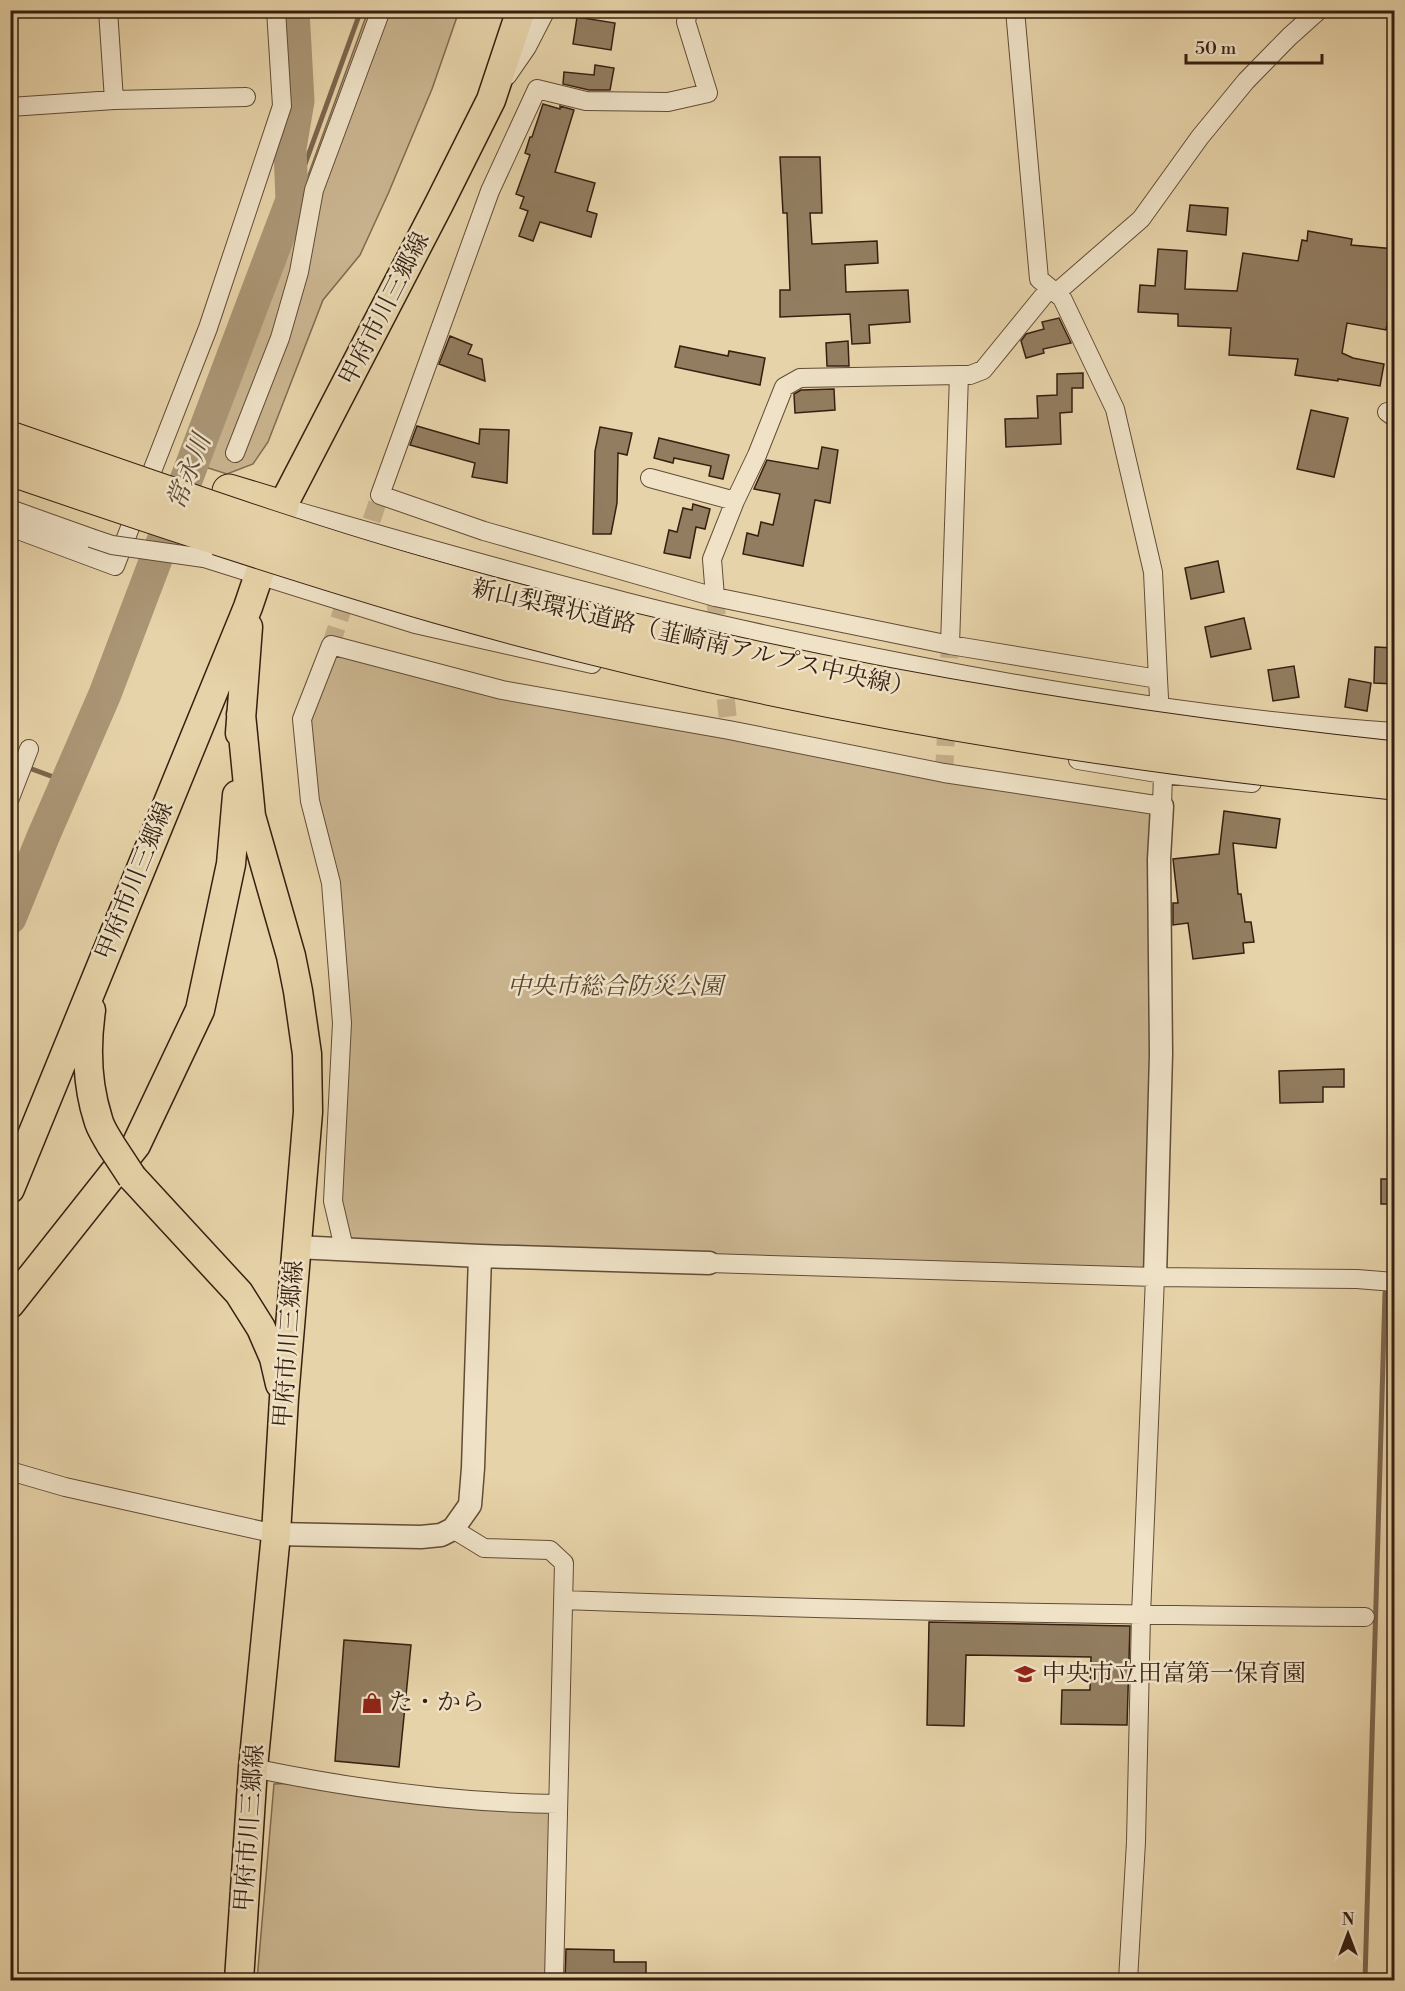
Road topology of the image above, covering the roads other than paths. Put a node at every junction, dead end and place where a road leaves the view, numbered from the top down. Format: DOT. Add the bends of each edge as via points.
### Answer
graph roads {
  1 [pos="108,10"];
  2 [pos="276,10"];
  3 [pos="381,10"];
  4 [pos="521,10"];
  5 [pos="546,10"];
  6 [pos="688,10"];
  7 [pos="1015,10"];
  8 [pos="1319,10"];
  9 [pos="246,97"];
  10 [pos="114,100"];
  11 [pos="491,100"];
  12 [pos="10,107"];
  13 [pos="1053,291"];
  14 [pos="959,375"];
  15 [pos="10,415"];
  16 [pos="10,438"];
  17 [pos="236,453"];
  18 [pos="10,469"];
  19 [pos="650,478"];
  20 [pos="10,490"];
  21 [pos="735,501"];
  22 [pos="282,507"];
  23 [pos="10,508"];
  24 [pos="10,527"];
  25 [pos="204,558"];
  26 [pos="258,575"];
  27 [pos="715,597"];
  28 [pos="248,607"];
  29 [pos="950,645"];
  30 [pos="1158,679"];
  31 [pos="1160,707"];
  32 [pos="241,714"];
  33 [pos="1395,732"];
  34 [pos="29,749"];
  35 [pos="1395,758"];
  36 [pos="1163,774"];
  37 [pos="1395,783"];
  38 [pos="10,798"];
  39 [pos="1395,798"];
  40 [pos="1162,806"];
  41 [pos="96,976"];
  42 [pos="10,1189"];
  43 [pos="296,1247"];
  44 [pos="344,1248"];
  45 [pos="480,1256"];
  46 [pos="709,1263"];
  47 [pos="1155,1277"];
  48 [pos="1395,1282"];
  49 [pos="10,1304"];
  50 [pos="284,1398"];
  51 [pos="10,1471"];
  52 [pos="453,1529"];
  53 [pos="276,1534"];
  54 [pos="563,1600"];
  55 [pos="1141,1615"];
  56 [pos="1365,1617"];
  57 [pos="254,1768"];
  58 [pos="558,1804"];
  59 [pos="239,1980"];
  60 [pos="554,1980"];
  61 [pos="1128,1980"];
  1 -- 10 [label="street"];
  2 -- 24 [label="street" via="282,106 208,328 115,566"];
  3 -- 17 [label="street" via="314,190 299,272 280,338"];
  4 -- 11 [label="main road, 甲府市川三郷線"];
  5 -- 11 [label="street" via="527,47"];
  6 -- 27 [label="street" via="686,22 708,93 668,102 586,101 537,89 490,191 380,495 484,531"];
  7 -- 13 [label="street" via="1039,279"];
  8 -- 13 [label="street" via="1246,81 1141,219"];
  9 -- 10 [label="street"];
  10 -- 12 [label="street"];
  11 -- 22 [label="main road, 甲府市川三郷線"];
  13 -- 14 [label="street" via="983,370"];
  13 -- 30 [label="street" via="1062,298 1115,409 1154,572"];
  14 -- 21 [label="street" via="800,378 783,387"];
  14 -- 29 [label="street"];
  15 -- 22 [label="highway"];
  16 -- 35 [label="highway, 新山梨環状道路（韮崎南アルプス中央線）, bridge" via="340,550 448,582 674,639 1027,710"];
  18 -- 37 [label="highway, 新山梨環状道路（韮崎南アルプス中央線）, bridge" via="328,574 671,665 913,716 1054,740 1177,759"];
  19 -- 21 [label="street"];
  20 -- 25 [label="highway, bridge"];
  21 -- 27 [label="street" via="712,559"];
  22 -- 26 [label="main road, 甲府市川三郷線"];
  22 -- 31 [label="street" via="609,598 816,646 1030,688"];
  23 -- 25 [label="street, bridge" via="112,545"];
  25 -- 26 [label="street"];
  26 -- 28 [label="main road, 甲府市川三郷線"];
  26 -- 36 [label="street" via="415,624 751,701"];
  27 -- 29 [label="street"];
  28 -- 32 [label="main road, 甲府市川三郷線"];
  28 -- 41 [label="main road, 甲府市川三郷線"];
  29 -- 30 [label="street"];
  30 -- 31 [label="street"];
  31 -- 33 [label="street"];
  31 -- 36 [label="street"];
  32 -- 43 [label="main road, 甲府市川三郷線" via="251,816 291,956 307,1054 308,1113"];
  32 -- 49 [label="main road, 甲府市川三郷線" via="231,864 200,1010 136,1144"];
  34 -- 38 [label="street"];
  36 -- 39 [label="street"];
  36 -- 40 [label="street"];
  40 -- 44 [label="street" via="944,773 502,690 331,645 302,719 310,801 331,883 342,1023 333,1201"];
  40 -- 47 [label="street"];
  41 -- 42 [label="main road, 甲府市川三郷線"];
  41 -- 50 [label="main road, bridge" via="88,1031 90,1079 98,1120 132,1178 239,1293 266,1338"];
  43 -- 44 [label="street"];
  43 -- 50 [label="main road, 甲府市川三郷線"];
  44 -- 45 [label="street"];
  45 -- 46 [label="street"];
  45 -- 52 [label="street" via="471,1496 470,1505"];
  46 -- 47 [label="street"];
  47 -- 48 [label="street"];
  47 -- 55 [label="street"];
  50 -- 53 [label="main road, 甲府市川三郷線"];
  51 -- 53 [label="street" via="64,1487"];
  52 -- 53 [label="street" via="421,1537"];
  52 -- 54 [label="street" via="484,1548 550,1550 564,1563"];
  53 -- 57 [label="main road, 甲府市川三郷線"];
  54 -- 55 [label="street"];
  54 -- 58 [label="street"];
  55 -- 56 [label="street"];
  55 -- 61 [label="street" via="1136,1842"];
  57 -- 58 [label="street" via="393,1793"];
  57 -- 59 [label="main road, 甲府市川三郷線"];
  58 -- 60 [label="street"];
}
